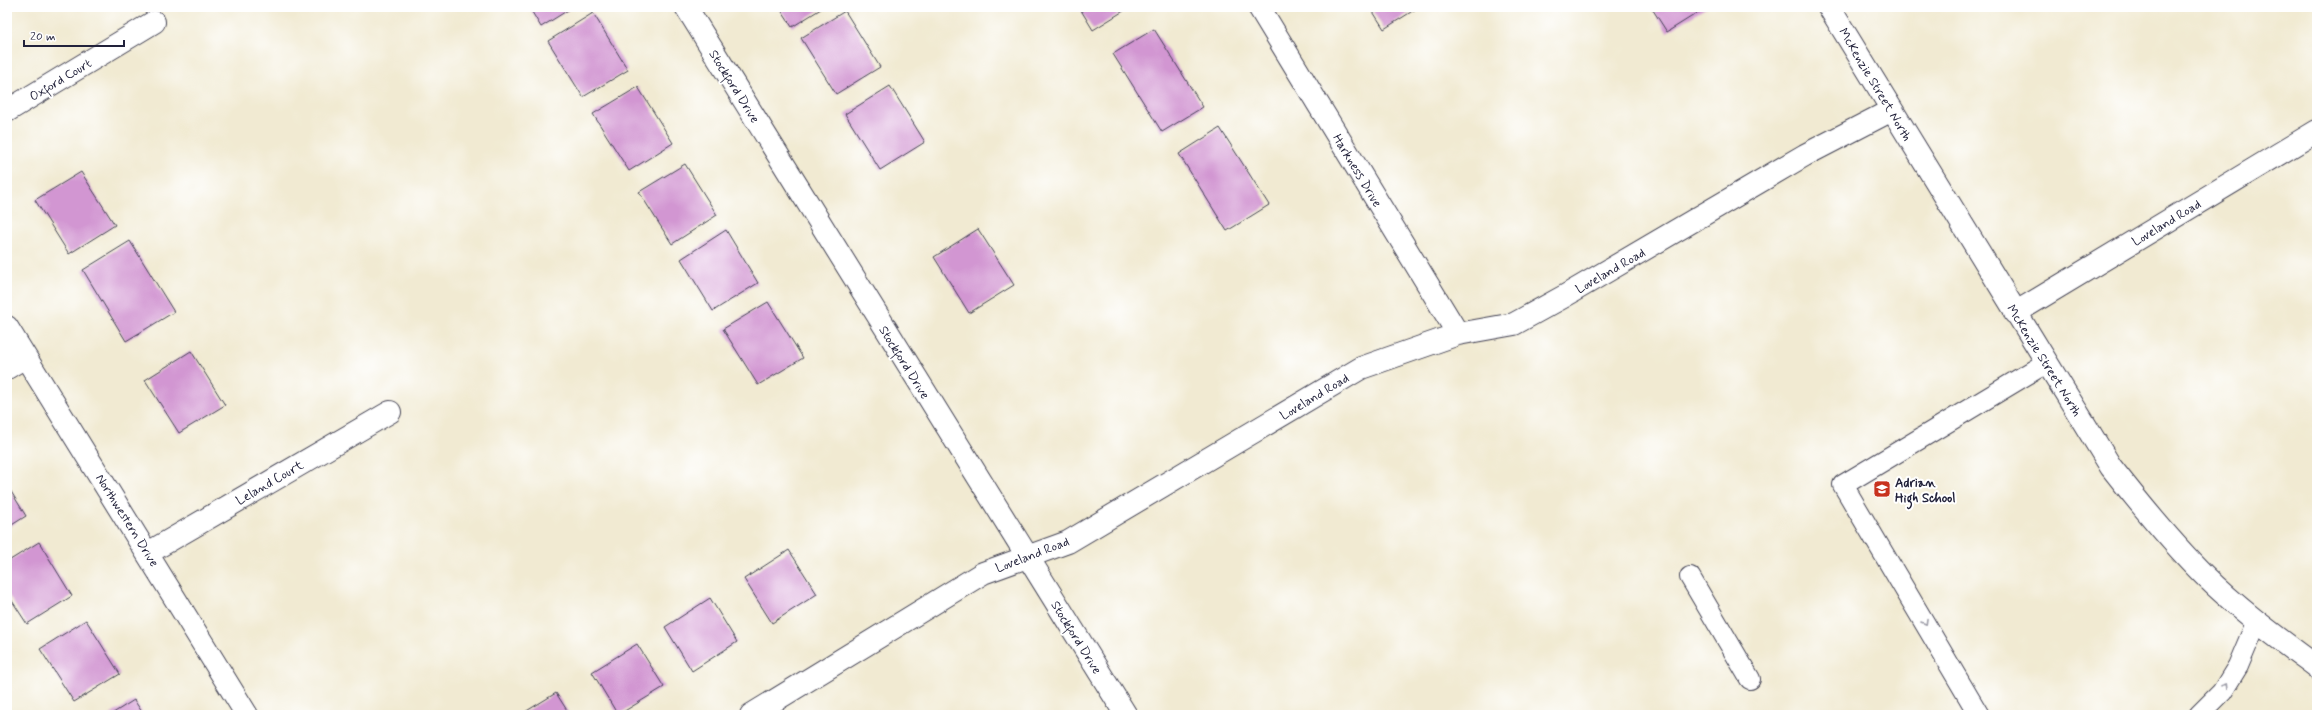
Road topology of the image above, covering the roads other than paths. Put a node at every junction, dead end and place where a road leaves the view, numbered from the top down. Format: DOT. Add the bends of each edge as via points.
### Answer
graph roads {
  1 [pos="686,7"];
  2 [pos="1258,7"];
  3 [pos="1829,7"];
  4 [pos="154,22"];
  5 [pos="1892,110"];
  6 [pos="7,112"];
  7 [pos="2317,131"];
  8 [pos="2015,313"];
  9 [pos="7,327"];
  10 [pos="1458,334"];
  11 [pos="16,363"];
  12 [pos="2046,363"];
  13 [pos="390,412"];
  14 [pos="148,553"];
  15 [pos="1027,557"];
  16 [pos="1690,577"];
  17 [pos="2256,621"];
  18 [pos="2317,667"];
  19 [pos="1750,679"];
  20 [pos="247,715"];
  21 [pos="751,715"];
  22 [pos="1126,715"];
  23 [pos="1979,715"];
  24 [pos="2199,715"];
  1 -- 15 [label="street, Stockford Drive"];
  2 -- 10 [label="street, Harkness Drive"];
  3 -- 5 [label="street, McKenzie Street North"];
  4 -- 6 [label="street, Oxford Court"];
  5 -- 8 [label="street, McKenzie Street North"];
  5 -- 10 [label="street, Loveland Road" via="1805,155 1514,324"];
  7 -- 8 [label="street, Loveland Road"];
  8 -- 12 [label="street, McKenzie Street North"];
  9 -- 11 [label="street, Northwestern Drive"];
  10 -- 15 [label="street, Loveland Road" via="1361,368 1068,542"];
  11 -- 14 [label="street, Northwestern Drive"];
  12 -- 17 [label="street, McKenzie Street North" via="2111,467 2150,517 2205,575"];
  12 -- 23 [label="lane, one-way" via="1843,485"];
  13 -- 14 [label="street, Leland Court"];
  14 -- 20 [label="street, Northwestern Drive"];
  15 -- 21 [label="street, Loveland Road" via="983,573"];
  15 -- 22 [label="street, Stockford Drive"];
  16 -- 19 [label="lane"];
  17 -- 18 [label="street, McKenzie Street North"];
  24 -- 17 [label="lane, one-way" via="2222,692 2238,666"];
}
